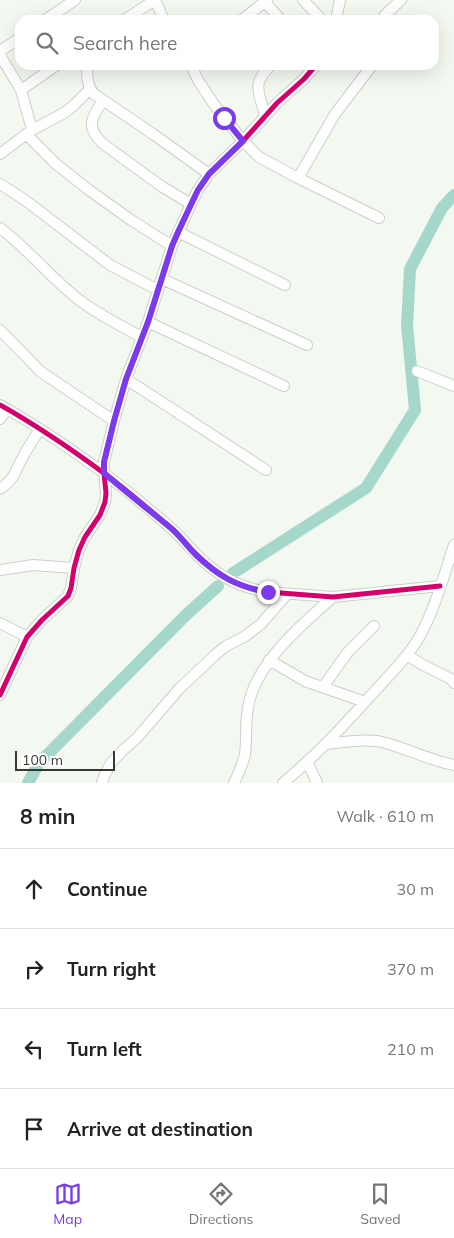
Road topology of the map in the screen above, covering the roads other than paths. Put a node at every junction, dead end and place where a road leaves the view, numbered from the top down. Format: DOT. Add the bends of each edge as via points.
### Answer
graph roads {
  1 [pos="75,0"];
  2 [pos="155,0"];
  3 [pos="303,0"];
  4 [pos="401,0"];
  5 [pos="266,1"];
  6 [pos="340,2"];
  7 [pos="52,15"];
  8 [pos="132,15"];
  9 [pos="162,15"];
  10 [pos="248,15"];
  11 [pos="277,15"];
  12 [pos="316,15"];
  13 [pos="337,15"];
  14 [pos="386,15"];
  15 [pos="15,42"];
  16 [pos="0,53"];
  17 [pos="50,70"];
  18 [pos="87,70"];
  19 [pos="194,70"];
  20 [pos="266,70"];
  21 [pos="312,70"];
  22 [pos="369,70"];
  23 [pos="90,89"];
  24 [pos="21,90"];
  25 [pos="103,100"];
  26 [pos="265,115"];
  27 [pos="29,132"];
  28 [pos="243,141"];
  29 [pos="0,154"];
  30 [pos="209,174"];
  31 [pos="298,178"];
  32 [pos="0,184"];
  33 [pos="191,204"];
  34 [pos="379,218"];
  35 [pos="0,228"];
  36 [pos="178,232"];
  37 [pos="172,246"];
  38 [pos="162,278"];
  39 [pos="285,285"];
  40 [pos="158,290"];
  41 [pos="148,322"];
  42 [pos="0,330"];
  43 [pos="141,337"];
  44 [pos="307,345"];
  45 [pos="417,371"];
  46 [pos="126,379"];
  47 [pos="284,386"];
  48 [pos="454,386"];
  49 [pos="4,407"];
  50 [pos="0,419"];
  51 [pos="114,421"];
  52 [pos="40,429"];
  53 [pos="266,470"];
  54 [pos="104,473"];
  55 [pos="0,489"];
  56 [pos="454,545"];
  57 [pos="74,568"];
  58 [pos="0,570"];
  59 [pos="440,586"];
  60 [pos="287,594"];
  61 [pos="333,597"];
  62 [pos="0,623"];
  63 [pos="374,626"];
  64 [pos="27,637"];
  65 [pos="407,655"];
  66 [pos="269,660"];
  67 [pos="453,680"];
  68 [pos="3,684"];
  69 [pos="323,687"];
  70 [pos="0,695"];
  71 [pos="365,702"];
  72 [pos="327,744"];
  73 [pos="308,763"];
  74 [pos="454,765"];
  75 [pos="293,779"];
  76 [pos="102,783"];
  77 [pos="234,783"];
  78 [pos="283,783"];
  79 [pos="317,783"];
  1 -- 7 [label="street"];
  2 -- 8 [label="street"];
  2 -- 9 [label="street"];
  3 -- 12 [label="street"];
  4 -- 14 [label="street"];
  5 -- 10 [label="street"];
  5 -- 11 [label="street"];
  6 -- 13 [label="street"];
  15 -- 16 [label="street"];
  16 -- 24 [label="street"];
  17 -- 24 [label="street"];
  18 -- 23 [label="street"];
  19 -- 28 [label="street" via="205,93"];
  20 -- 26 [label="street" via="258,83"];
  21 -- 26 [label="street"];
  22 -- 31 [label="street" via="336,114"];
  23 -- 25 [label="street"];
  23 -- 27 [label="street" via="64,113"];
  24 -- 27 [label="street"];
  25 -- 30 [label="street"];
  25 -- 33 [label="street" via="91,126 94,135 161,186"];
  26 -- 28 [label="street"];
  27 -- 29 [label="street"];
  27 -- 37 [label="street" via="56,164"];
  28 -- 30 [label="street"];
  28 -- 31 [label="street" via="266,162"];
  30 -- 33 [label="street"];
  31 -- 34 [label="street"];
  32 -- 40 [label="street" via="110,265"];
  33 -- 36 [label="street"];
  35 -- 43 [label="street" via="82,302"];
  36 -- 37 [label="street"];
  36 -- 39 [label="street"];
  37 -- 38 [label="street"];
  38 -- 40 [label="street"];
  38 -- 44 [label="street"];
  40 -- 41 [label="street"];
  41 -- 43 [label="street"];
  41 -- 47 [label="street"];
  42 -- 51 [label="street" via="41,372"];
  43 -- 46 [label="street"];
  45 -- 48 [label="street"];
  46 -- 51 [label="street"];
  46 -- 53 [label="street"];
  49 -- 50 [label="street"];
  49 -- 52 [label="street"];
  51 -- 54 [label="street"];
  52 -- 54 [label="street"];
  52 -- 55 [label="street" via="10,482"];
  54 -- 57 [label="street" via="105,502 85,537"];
  54 -- 60 [label="street" via="174,531 222,577 258,590"];
  56 -- 59 [label="street"];
  57 -- 58 [label="street" via="33,565"];
  57 -- 64 [label="street" via="68,596"];
  59 -- 61 [label="street"];
  59 -- 65 [label="street" via="425,626"];
  60 -- 61 [label="street"];
  60 -- 76 [label="street" via="261,624 226,646 185,683 112,763"];
  61 -- 66 [label="street"];
  62 -- 64 [label="street"];
  63 -- 69 [label="street" via="348,652"];
  64 -- 68 [label="street"];
  65 -- 67 [label="street"];
  65 -- 71 [label="street"];
  66 -- 69 [label="street" via="305,681"];
  66 -- 77 [label="street" via="254,684 248,708 245,753"];
  68 -- 70 [label="street"];
  69 -- 71 [label="street"];
  71 -- 72 [label="street"];
  72 -- 73 [label="street"];
  72 -- 74 [label="street" via="358,740 378,742"];
  73 -- 75 [label="street"];
  73 -- 79 [label="street"];
  75 -- 78 [label="street"];
}
